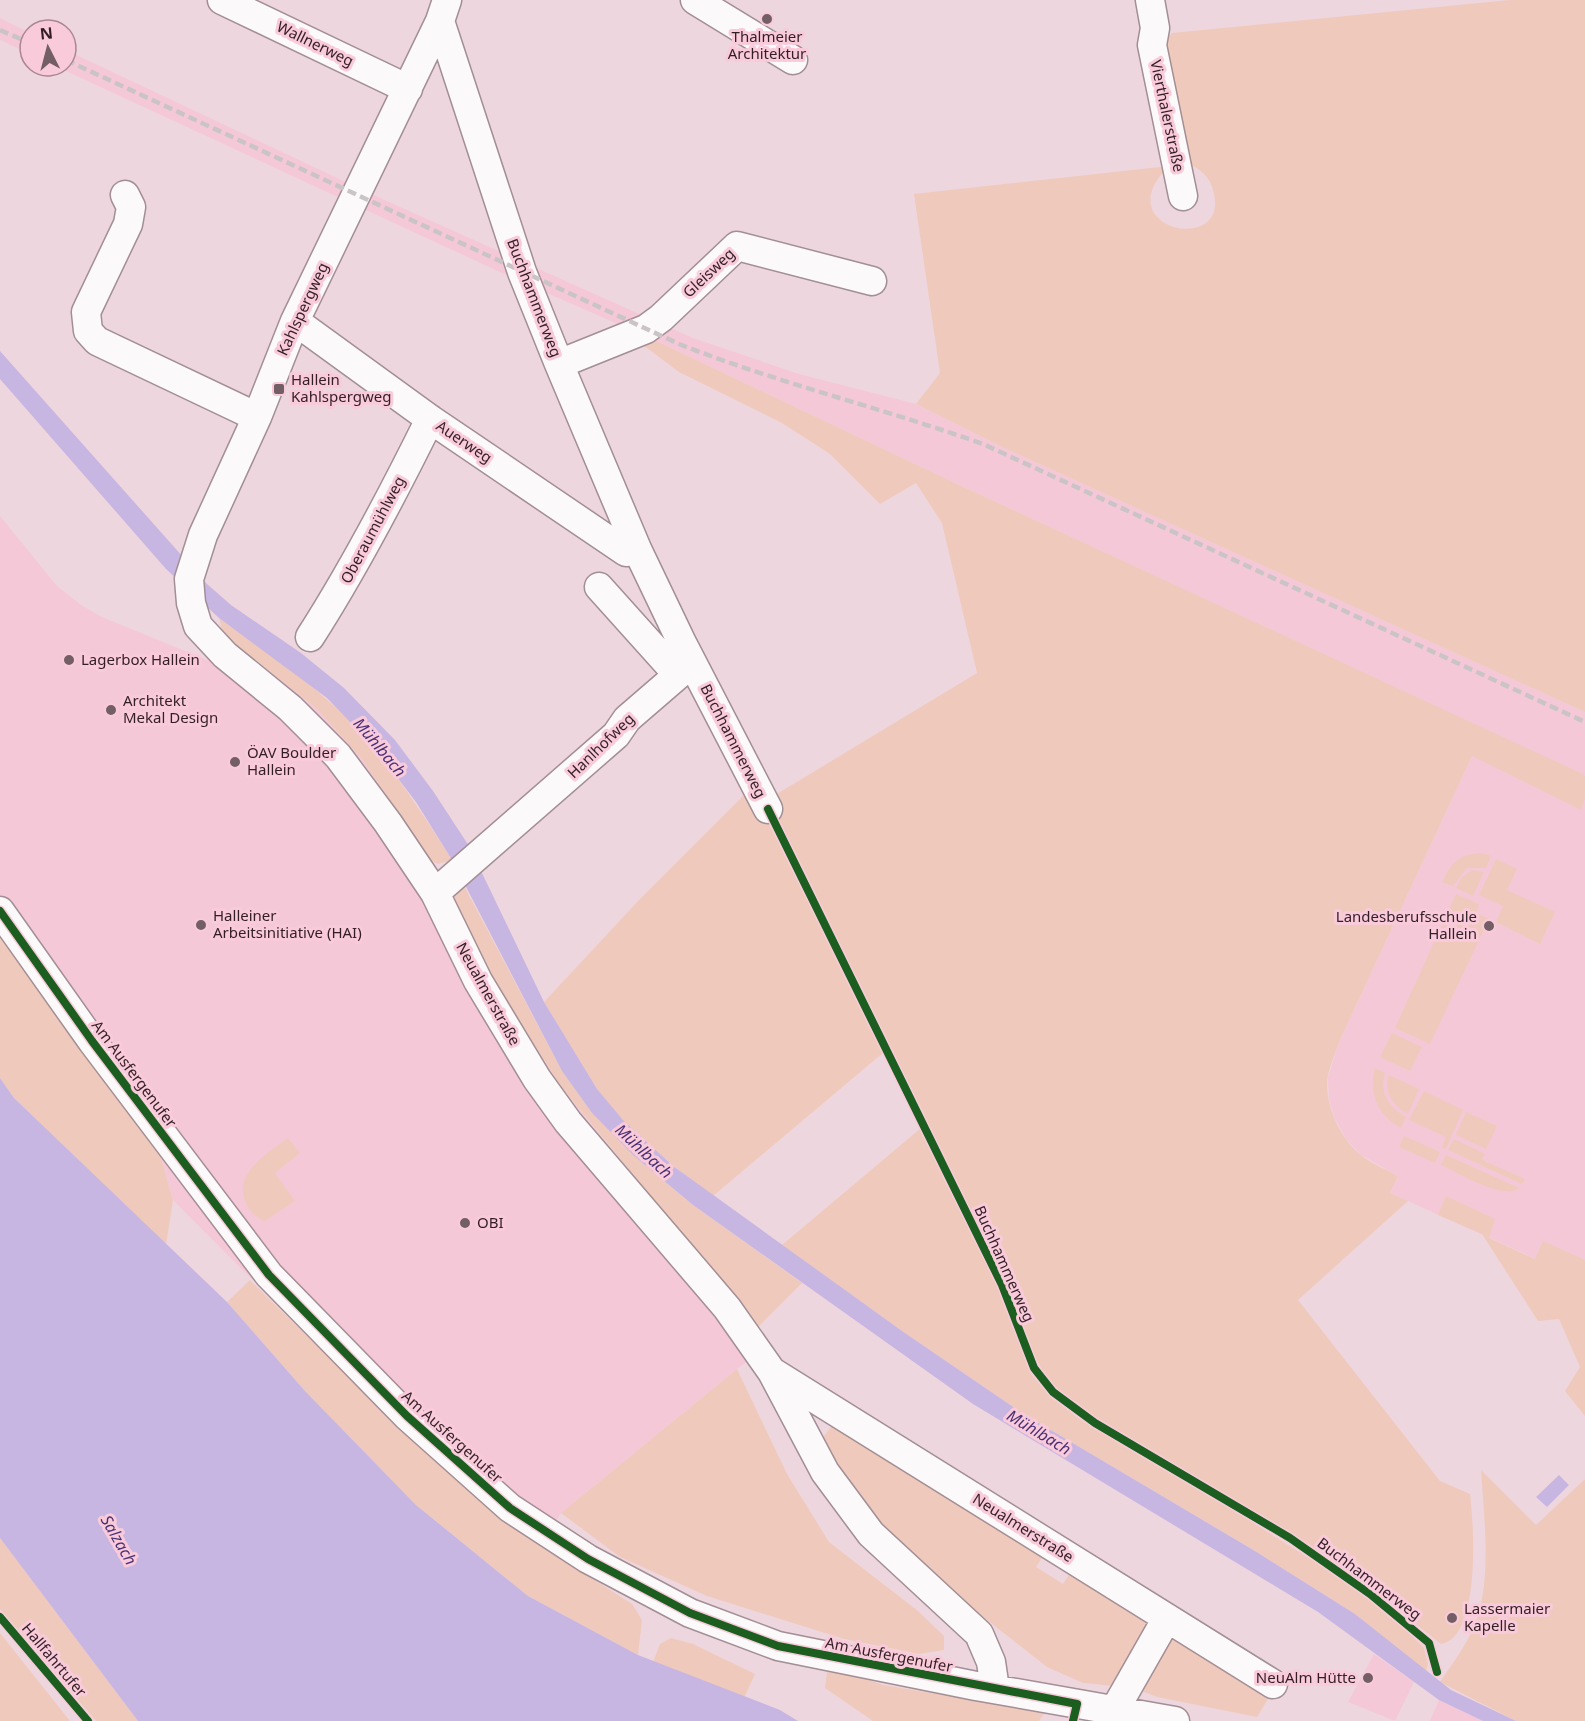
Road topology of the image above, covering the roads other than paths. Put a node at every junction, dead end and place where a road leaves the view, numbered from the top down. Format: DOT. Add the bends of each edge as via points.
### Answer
graph roads {
  1 [pos="222,0"];
  2 [pos="1150,0"];
  3 [pos="702,2"];
  4 [pos="444,11"];
  5 [pos="793,60"];
  6 [pos="408,89"];
  7 [pos="125,195"];
  8 [pos="1183,196"];
  9 [pos="872,281"];
  10 [pos="295,321"];
  11 [pos="559,364"];
  12 [pos="257,417"];
  13 [pos="430,419"];
  14 [pos="637,549"];
  15 [pos="599,587"];
  16 [pos="661,595"];
  17 [pos="630,621"];
  18 [pos="198,626"];
  19 [pos="310,637"];
  20 [pos="768,809"];
  21 [pos="443,885"];
  22 [pos="0,911"];
  23 [pos="772,1372"];
  24 [pos="1167,1618"];
  25 [pos="1274,1684"];
  26 [pos="995,1689"];
  27 [pos="1114,1711"];
  28 [pos="1175,1721"];
  1 -- 6 [label="street, Wallnerweg"];
  2 -- 8 [label="street, Vierthalerstraße" via="1155,28 1152,45"];
  3 -- 5 [label="street"];
  4 -- 6 [label="street, Kahlspergweg"];
  4 -- 11 [label="street, Buchhammerweg" via="522,272"];
  6 -- 10 [label="street, Kahlspergweg"];
  7 -- 12 [label="street" via="131,207 128,224 86,312 88,331 97,341"];
  9 -- 11 [label="street, Gleisweg" via="737,246 646,328"];
  10 -- 12 [label="street, Kahlspergweg"];
  10 -- 13 [label="street, Auerweg"];
  11 -- 14 [label="street, Buchhammerweg"];
  12 -- 18 [label="street, Kahlspergweg" via="203,535 189,579"];
  13 -- 14 [label="street, Auerweg" via="626,552"];
  13 -- 19 [label="street, Oberaumühlweg" via="383,514"];
  14 -- 16 [label="street, Buchhammerweg"];
  15 -- 17 [label="street, Hanlhofweg"];
  16 -- 17 [label="street"];
  16 -- 20 [label="street, Buchhammerweg"];
  17 -- 21 [label="street, Hanlhofweg" via="678,675 627,719 616,735"];
  18 -- 21 [label="street, Neualmerstraße" via="338,756 388,823"];
  21 -- 23 [label="street, Neualmerstraße" via="478,981 537,1079 568,1122 727,1308"];
  22 -- 26 [label="street, Am Ausfergenufer" via="92,1041 269,1275 407,1416 510,1508 588,1559 669,1602 767,1642"];
  23 -- 24 [label="street, Neualmerstraße"];
  23 -- 26 [label="street, Neualmerstraße" via="825,1472 871,1534 979,1634 991,1662"];
  24 -- 25 [label="street, Neualmerstraße"];
  24 -- 27 [label="street"];
  26 -- 27 [label="street, Am Ausfergenufer"];
  27 -- 28 [label="street"];
}
